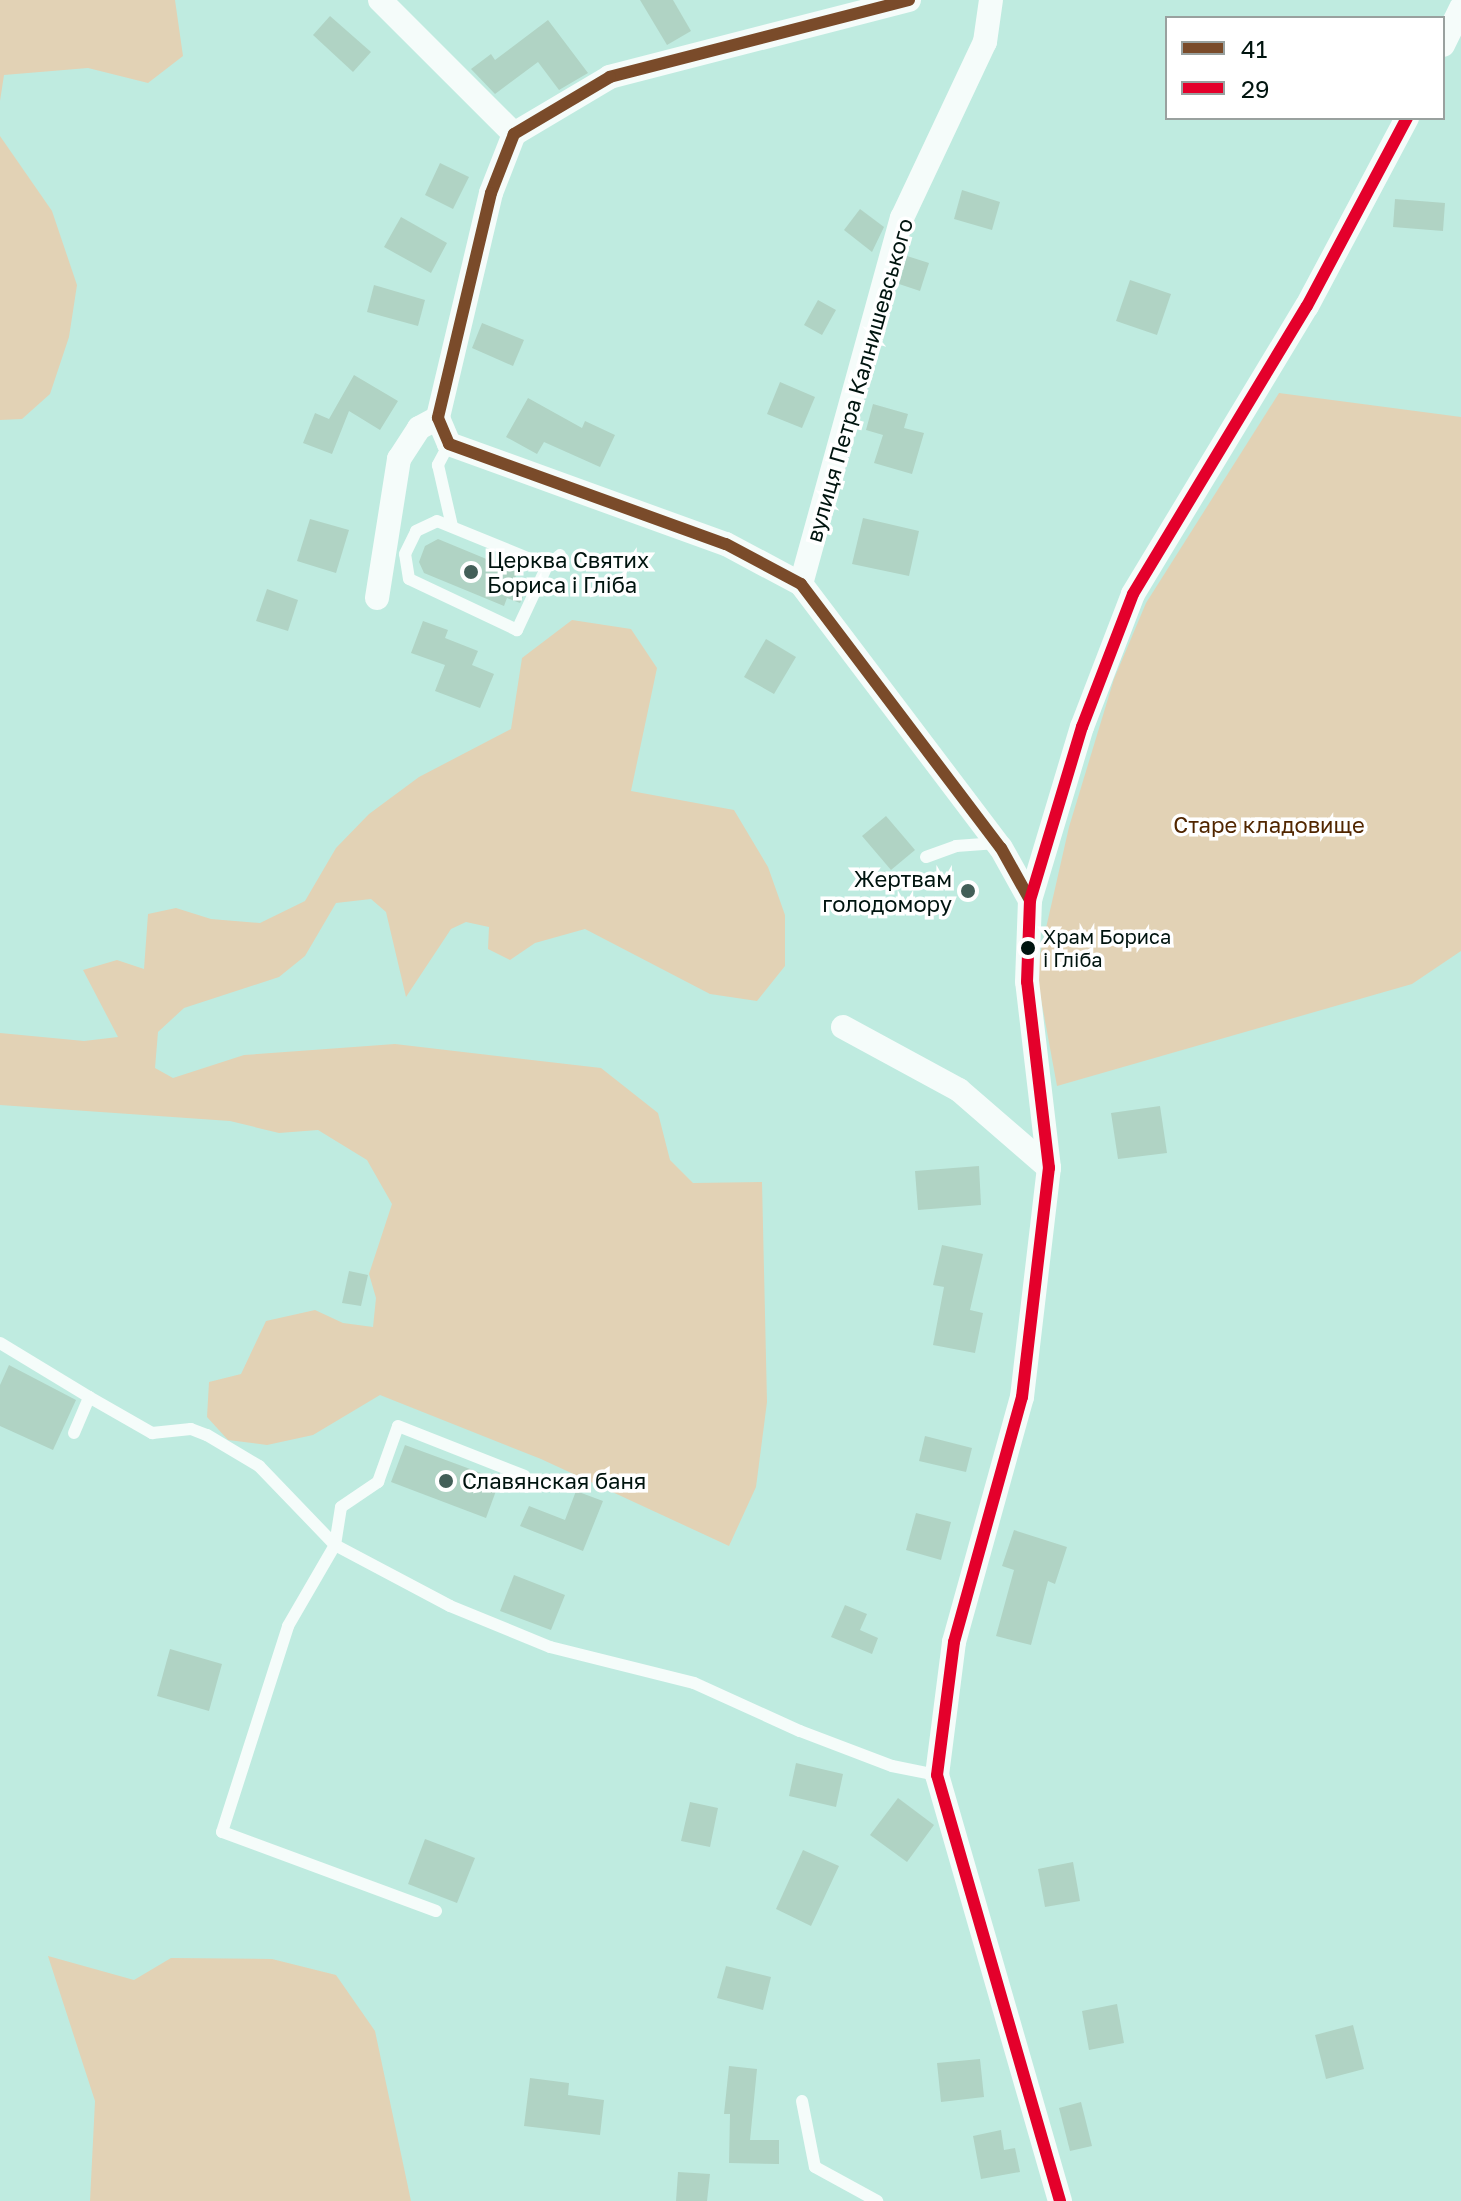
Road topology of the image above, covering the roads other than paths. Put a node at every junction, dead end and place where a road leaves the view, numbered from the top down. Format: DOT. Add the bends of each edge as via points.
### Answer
graph roads {
  1 [pos="380,0"];
  2 [pos="909,0"];
  3 [pos="991,0"];
  4 [pos="1461,8"];
  5 [pos="1445,41"];
  6 [pos="1406,120"];
  7 [pos="514,134"];
  8 [pos="438,418"];
  9 [pos="449,444"];
  10 [pos="452,526"];
  11 [pos="560,555"];
  12 [pos="547,566"];
  13 [pos="801,584"];
  14 [pos="377,598"];
  15 [pos="997,843"];
  16 [pos="926,857"];
  17 [pos="1030,900"];
  18 [pos="843,1027"];
  19 [pos="1049,1168"];
  20 [pos="0,1343"];
  21 [pos="89,1397"];
  22 [pos="74,1433"];
  23 [pos="525,1476"];
  24 [pos="335,1545"];
  25 [pos="937,1775"];
  26 [pos="436,1911"];
  27 [pos="802,2101"];
  28 [pos="877,2201"];
  29 [pos="1060,2201"];
  1 -- 7 [label="street"];
  2 -- 7 [label="street" via="610,77"];
  3 -- 13 [label="street, вулиця Петра Калнишевського" via="985,42 902,218"];
  4 -- 5 [label="street"];
  6 -- 17 [label="street" via="1307,306 1133,594 1092,697"];
  7 -- 8 [label="street" via="491,193"];
  8 -- 9 [label="street"];
  8 -- 14 [label="street" via="419,428 399,459"];
  9 -- 10 [label="lane" via="438,465"];
  9 -- 13 [label="street" via="726,544"];
  10 -- 12 [label="lane"];
  10 -- 12 [label="lane" via="437,521 416,531 405,554 409,579 517,630"];
  11 -- 12 [label="lane"];
  13 -- 15 [label="street"];
  15 -- 16 [label="lane" via="956,846"];
  15 -- 17 [label="street"];
  17 -- 19 [label="street" via="1027,982"];
  18 -- 19 [label="street" via="959,1090"];
  19 -- 25 [label="street" via="1022,1397 954,1642"];
  20 -- 21 [label="lane"];
  21 -- 22 [label="lane"];
  21 -- 24 [label="lane" via="152,1433 191,1429 259,1466"];
  23 -- 24 [label="lane" via="398,1426 378,1482 341,1507"];
  24 -- 25 [label="lane" via="450,1606 550,1647 694,1683 892,1766"];
  24 -- 26 [label="lane" via="288,1626 222,1832"];
  25 -- 29 [label="street"];
  27 -- 28 [label="lane" via="815,2167"];
}
